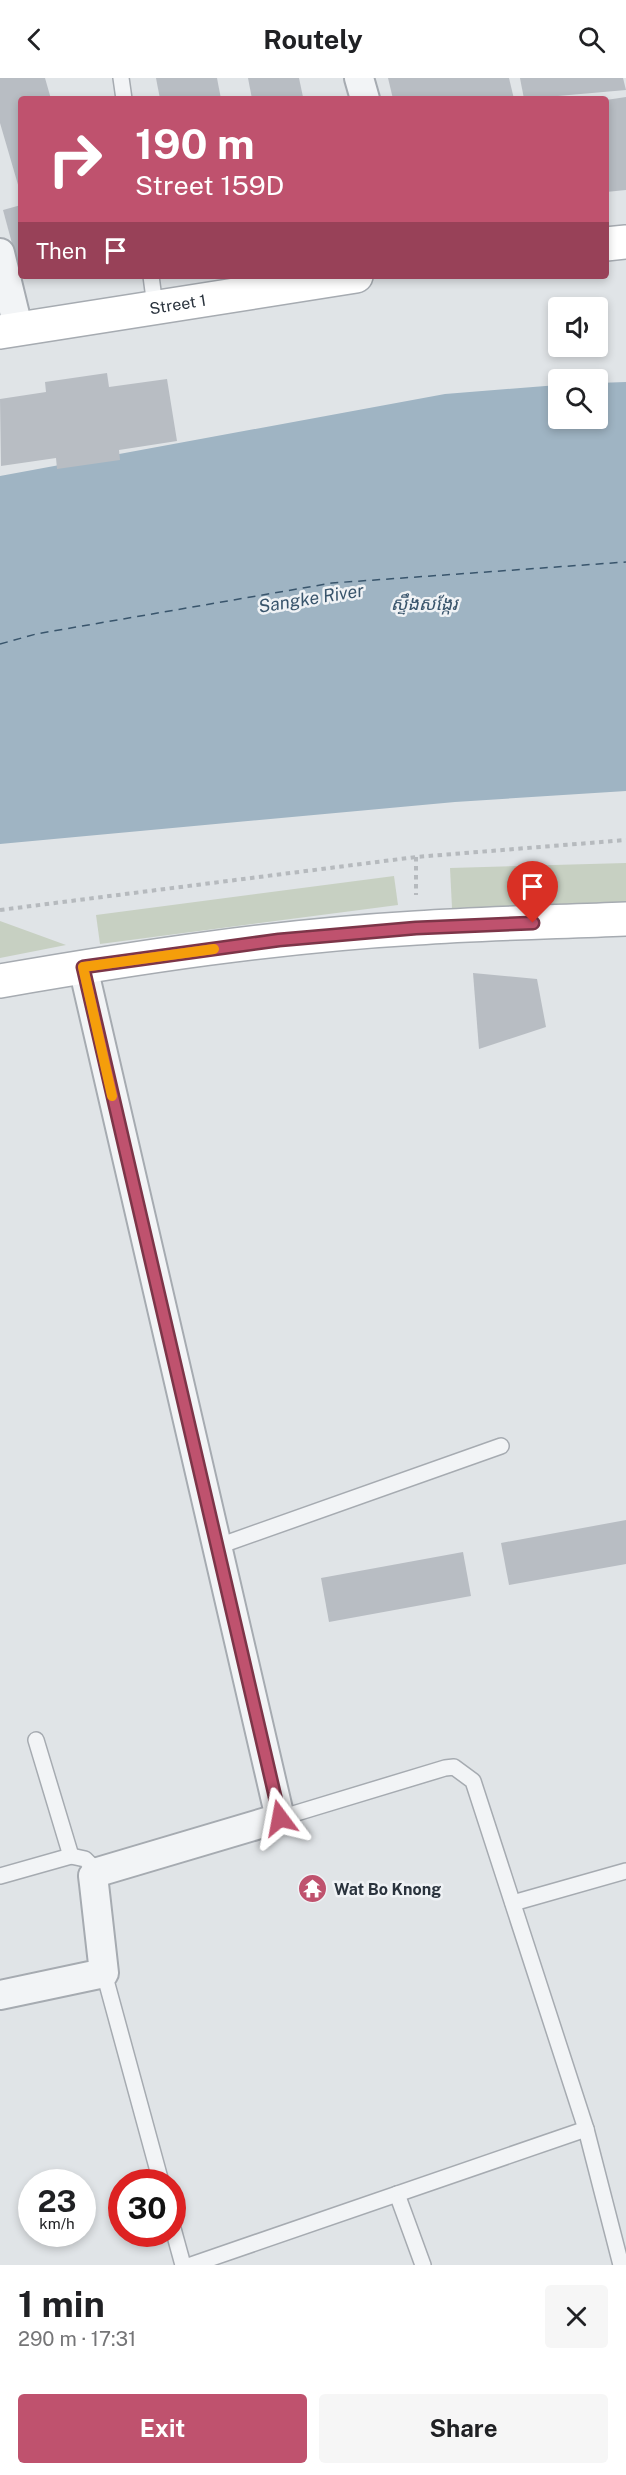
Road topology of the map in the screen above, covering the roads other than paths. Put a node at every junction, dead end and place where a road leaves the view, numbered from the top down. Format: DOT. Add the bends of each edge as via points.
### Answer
graph roads {
  1 [pos="121,78"];
  2 [pos="359,78"];
  3 [pos="124,96"];
  4 [pos="364,96"];
  5 [pos="626,242"];
  6 [pos="609,244"];
  7 [pos="0,253"];
  8 [pos="315,279"];
  9 [pos="153,291"];
  10 [pos="9,329"];
  11 [pos="626,919"];
  12 [pos="83,967"];
  13 [pos="0,981"];
  14 [pos="501,1446"];
  15 [pos="216,1547"];
  16 [pos="36,1740"];
  17 [pos="280,1818"];
  18 [pos="71,1856"];
  19 [pos="626,1871"];
  20 [pos="98,1872"];
  21 [pos="0,1876"];
  22 [pos="513,1903"];
  23 [pos="104,1973"];
  24 [pos="1,1992"];
  25 [pos="586,2128"];
  26 [pos="157,2169"];
  27 [pos="397,2194"];
  28 [pos="178,2247"];
  29 [pos="183,2265"];
  30 [pos="190,2265"];
  31 [pos="423,2265"];
  32 [pos="621,2265"];
  1 -- 3 [label="lane"];
  2 -- 4 [label="street"];
  5 -- 6 [label="street"];
  7 -- 10 [label="street"];
  8 -- 9 [label="street, Street 1"];
  9 -- 10 [label="street, Street 1"];
  11 -- 12 [label="street" via="416,928 279,940"];
  12 -- 13 [label="street"];
  12 -- 15 [label="street"];
  14 -- 15 [label="lane"];
  15 -- 17 [label="street"];
  16 -- 18 [label="lane"];
  17 -- 20 [label="street"];
  17 -- 22 [label="lane" via="454,1767 473,1781"];
  18 -- 20 [label="lane" via="85,1859"];
  18 -- 21 [label="lane"];
  19 -- 22 [label="lane"];
  20 -- 23 [label="street" via="93,1876"];
  22 -- 25 [label="lane"];
  23 -- 24 [label="street"];
  23 -- 26 [label="lane"];
  25 -- 27 [label="lane"];
  25 -- 32 [label="lane"];
  27 -- 30 [label="lane"];
  27 -- 31 [label="lane"];
  28 -- 29 [label="lane"];
}
